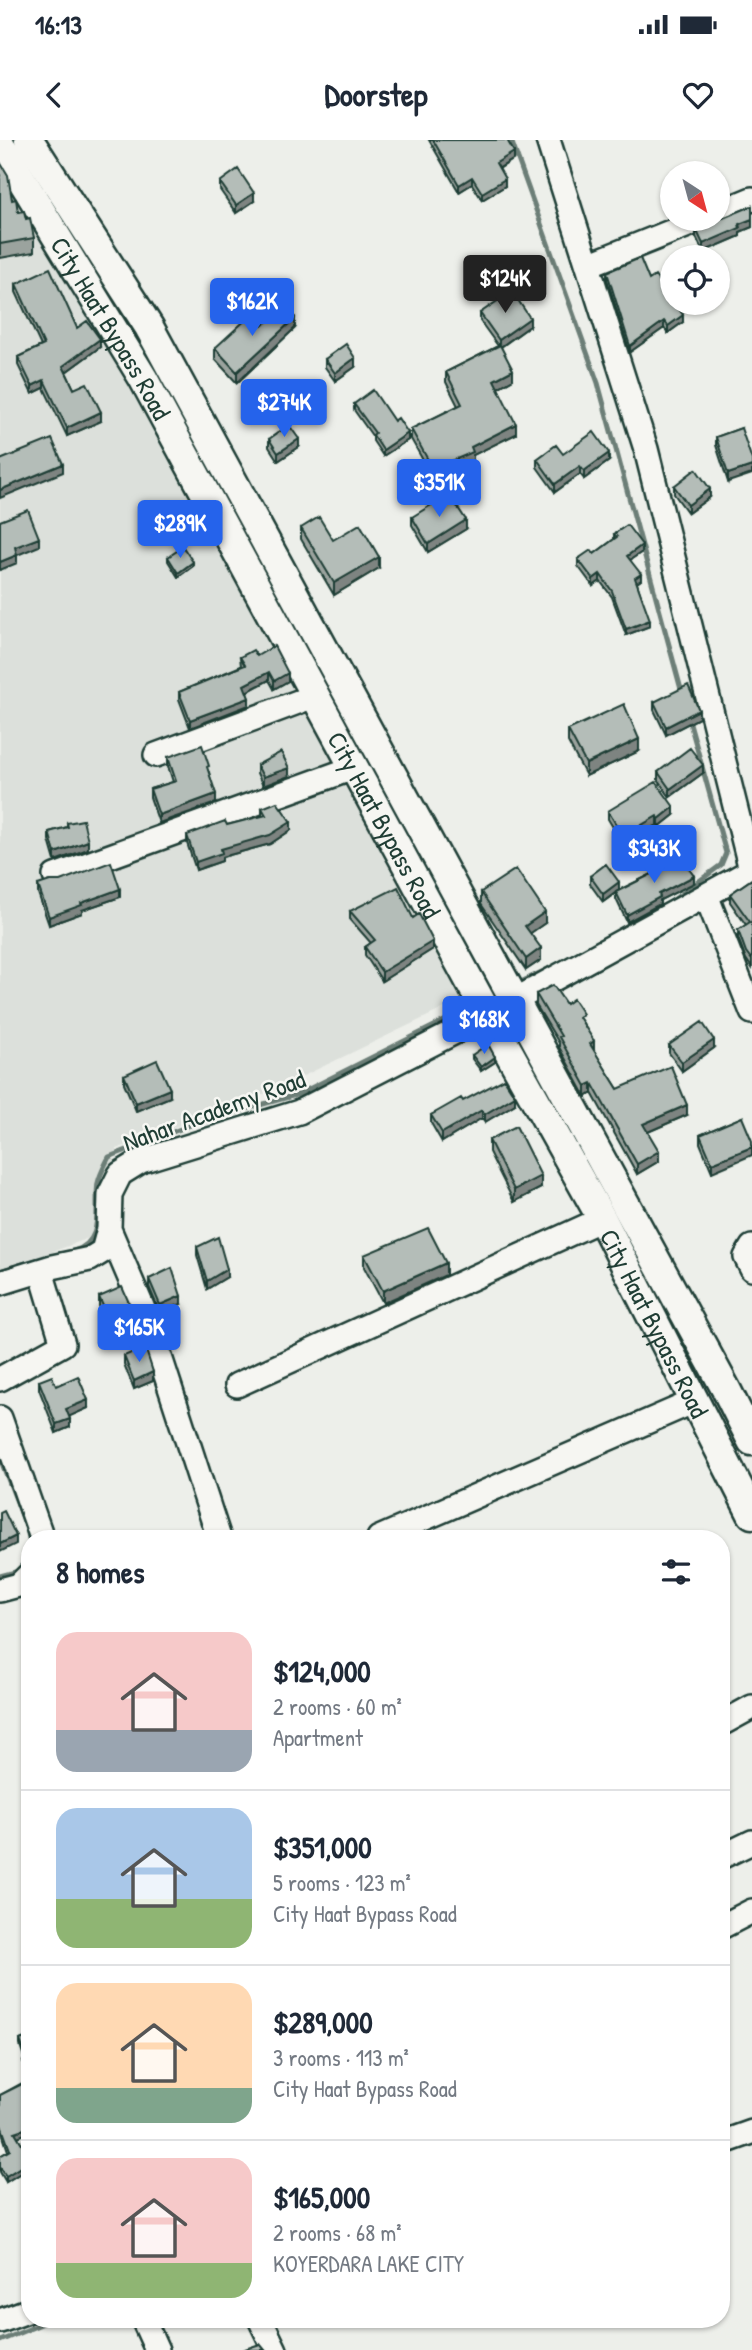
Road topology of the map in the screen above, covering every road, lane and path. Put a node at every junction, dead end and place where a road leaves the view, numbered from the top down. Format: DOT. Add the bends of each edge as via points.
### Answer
graph roads {
  1 [pos="29,140"];
  2 [pos="548,140"];
  3 [pos="0,144"];
  4 [pos="752,199"];
  5 [pos="730,208"];
  6 [pos="673,231"];
  7 [pos="588,265"];
  8 [pos="314,696"];
  9 [pos="156,755"];
  10 [pos="353,768"];
  11 [pos="752,870"];
  12 [pos="55,876"];
  13 [pos="706,895"];
  14 [pos="514,1000"];
  15 [pos="752,1012"];
  16 [pos="488,1015"];
  17 [pos="602,1219"];
  18 [pos="109,1229"];
  19 [pos="752,1247"];
  20 [pos="752,1269"];
  21 [pos="41,1271"];
  22 [pos="0,1283"];
  23 [pos="0,1379"];
  24 [pos="237,1385"];
  25 [pos="695,1401"];
  26 [pos="0,1418"];
  27 [pos="752,1441"];
  28 [pos="752,1514"];
  29 [pos="39,1530"];
  30 [pos="216,1530"];
  31 [pos="397,1530"];
  32 [pos="21,1583"];
  33 [pos="0,1590"];
  34 [pos="752,1707"];
  35 [pos="730,1719"];
  36 [pos="752,1842"];
  37 [pos="730,1853"];
  38 [pos="752,1911"];
  39 [pos="730,1922"];
  40 [pos="752,2132"];
  41 [pos="730,2140"];
  42 [pos="21,2313"];
  43 [pos="0,2321"];
  44 [pos="147,2328"];
  45 [pos="264,2328"];
  46 [pos="157,2350"];
  47 [pos="275,2350"];
  1 -- 14 [label="main road, City Haat Bypass Road" via="149,327"];
  2 -- 7 [label="street"];
  3 -- 8 [label="main road, City Haat Bypass Road" via="143,378"];
  4 -- 5 [label="street"];
  6 -- 7 [label="street"];
  7 -- 11 [label="street" via="646,449"];
  8 -- 9 [label="street"];
  8 -- 10 [label="main road, City Haat Bypass Road"];
  10 -- 12 [label="street"];
  10 -- 16 [label="main road, City Haat Bypass Road"];
  11 -- 13 [label="street, Nahar Academy Road"];
  13 -- 14 [label="street, Nahar Academy Road"];
  13 -- 15 [label="street"];
  14 -- 16 [label="street, Nahar Academy Road"];
  14 -- 27 [label="main road, City Haat Bypass Road"];
  16 -- 17 [label="main road, City Haat Bypass Road"];
  16 -- 18 [label="street, Nahar Academy Road" via="299,1112 140,1157 120,1174 110,1194"];
  17 -- 24 [label="street"];
  17 -- 25 [label="main road, City Haat Bypass Road"];
  18 -- 21 [label="street, Nahar Academy Road" via="103,1251 90,1259"];
  18 -- 30 [label="street" via="149,1323"];
  19 -- 20 [label="street" via="746,1257"];
  21 -- 22 [label="street, Nahar Academy Road"];
  21 -- 23 [label="street" via="63,1344"];
  25 -- 28 [label="main road, City Haat Bypass Road"];
  25 -- 31 [label="street"];
  26 -- 29 [label="street"];
  32 -- 33 [label="street"];
  34 -- 35 [label="street"];
  36 -- 37 [label="street"];
  38 -- 39 [label="street"];
  40 -- 41 [label="street"];
  42 -- 43 [label="street"];
  44 -- 46 [label="street"];
  45 -- 47 [label="street"];
}
